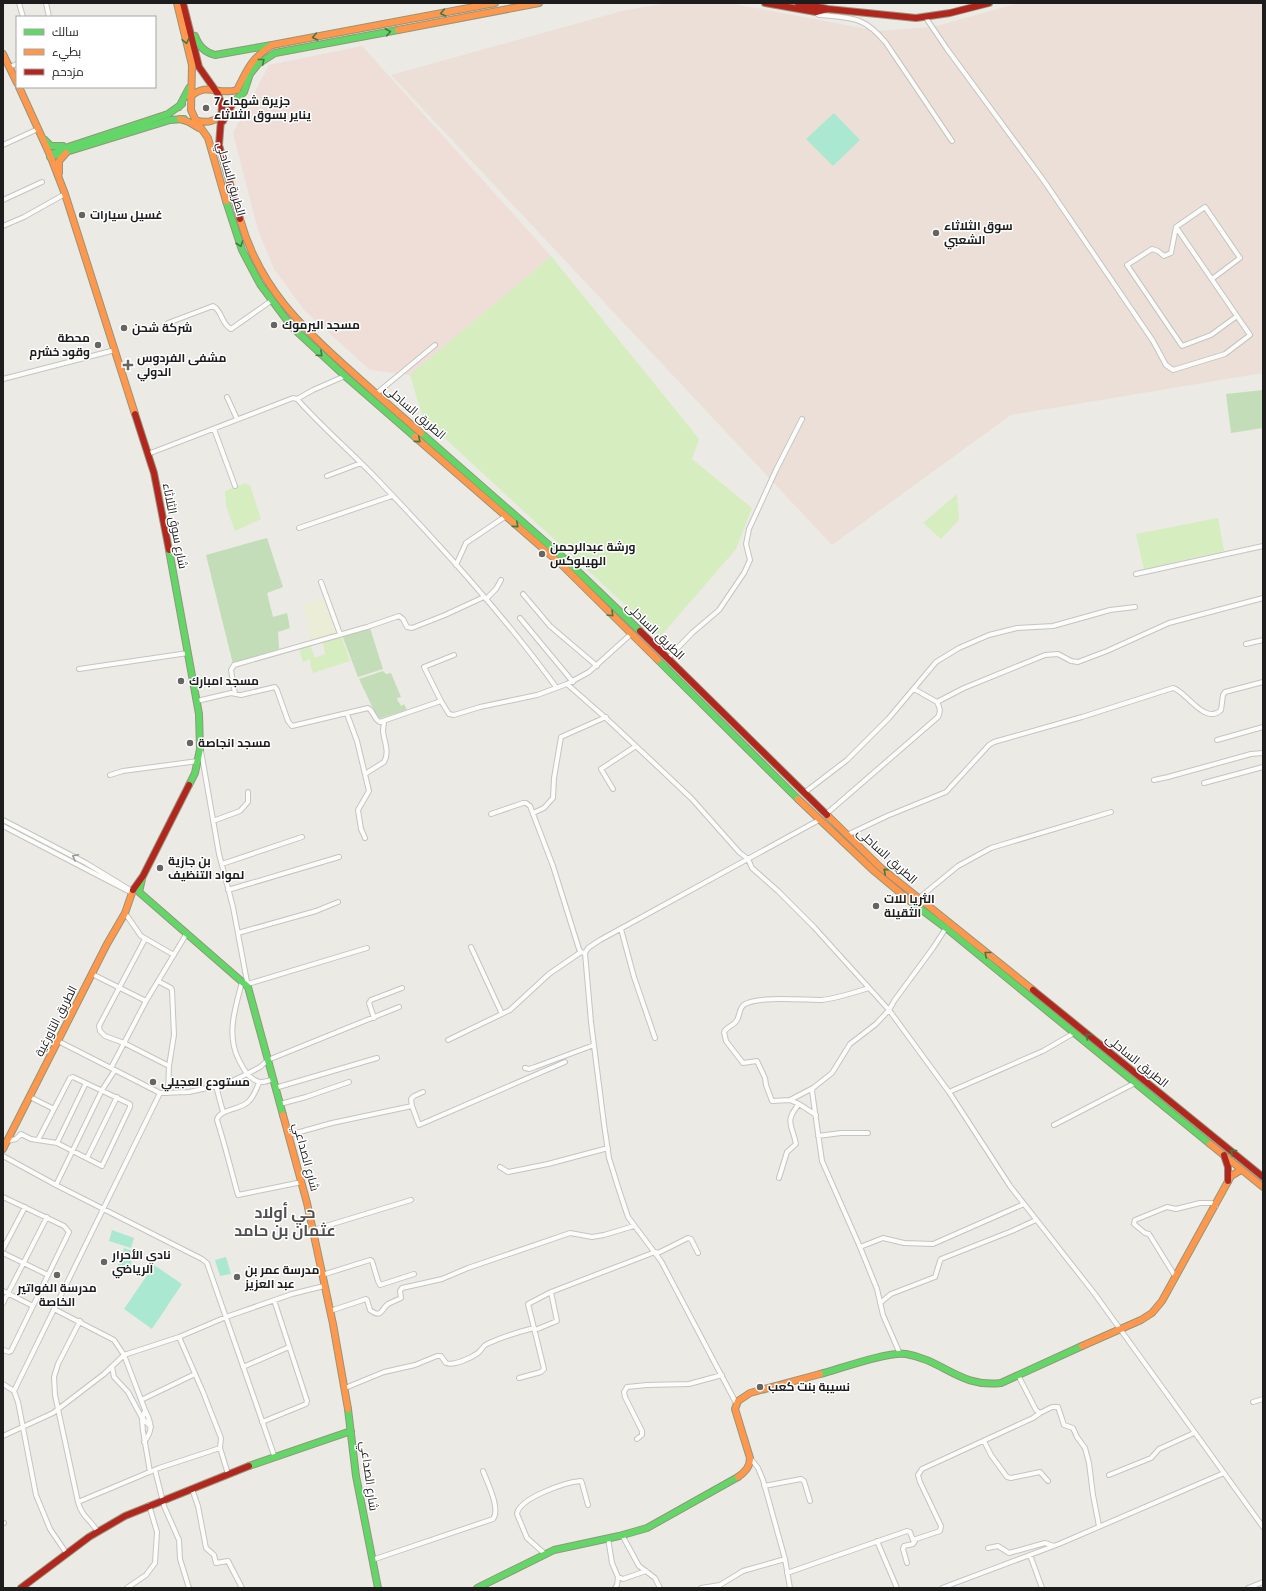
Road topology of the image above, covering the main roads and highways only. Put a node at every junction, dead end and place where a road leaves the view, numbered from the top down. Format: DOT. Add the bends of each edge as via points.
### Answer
graph roads {
  1 [pos="177,3"];
  2 [pos="183,3"];
  3 [pos="495,3"];
  4 [pos="539,3"];
  5 [pos="765,3"];
  6 [pos="798,3"];
  7 [pos="989,3"];
  8 [pos="816,9"];
  9 [pos="185,10"];
  10 [pos="272,46"];
  11 [pos="3,54"];
  12 [pos="192,80"];
  13 [pos="16,81"];
  14 [pos="19,88"];
  15 [pos="214,90"];
  16 [pos="191,97"];
  17 [pos="233,103"];
  18 [pos="179,107"];
  19 [pos="222,112"];
  20 [pos="180,119"];
  21 [pos="196,120"];
  22 [pos="219,131"];
  23 [pos="204,132"];
  24 [pos="41,136"];
  25 [pos="70,146"];
  26 [pos="66,153"];
  27 [pos="50,156"];
  28 [pos="60,180"];
  29 [pos="292,327"];
  30 [pos="406,418"];
  31 [pos="400,424"];
  32 [pos="762,752"];
  33 [pos="756,758"];
  34 [pos="135,893"];
  35 [pos="129,904"];
  36 [pos="1127,1067"];
  37 [pos="1122,1072"];
  38 [pos="3,1149"];
  39 [pos="1224,1155"];
  40 [pos="1241,1170"];
  41 [pos="1263,1177"];
  42 [pos="1228,1183"];
  43 [pos="1263,1187"];
  44 [pos="351,1431"];
  45 [pos="485,1586"];
  46 [pos="21,1588"];
  47 [pos="378,1588"];
  48 [pos="477,1588"];
  1 -- 12 [label="main road, الطريق الساحلي, one-way" via="192,65"];
  2 -- 9 [label="main road, الطريق الساحلى"];
  3 -- 10 [label="main road, one-way"];
  17 -- 4 [label="main road, one-way" via="244,92 255,67 275,54"];
  5 -- 8 [label="main road"];
  6 -- 8 [label="main road"];
  7 -- 8 [label="main road" via="926,18"];
  9 -- 10 [label="main road" via="199,45 208,53 218,55"];
  9 -- 15 [label="main road, الطريق الساحلى" via="199,67"];
  10 -- 15 [label="main road" via="252,60 237,90"];
  11 -- 13 [label="main road"];
  12 -- 16 [label="main road, الطريق الساحلي"];
  12 -- 18 [label="main road"];
  14 -- 24 [label="main road, شارع سوق الثلاثاء"];
  15 -- 16 [label="main road" via="202,88"];
  15 -- 19 [label="main road, الطريق الساحلى" via="220,99"];
  16 -- 18 [label="main road"];
  16 -- 21 [label="main road, الطريق الساحلي" via="191,110"];
  17 -- 19 [label="main road"];
  17 -- 22 [label="main road"];
  18 -- 25 [label="main road" via="168,114"];
  19 -- 21 [label="main road" via="212,122"];
  19 -- 22 [label="main road, الطريق الساحلى"];
  20 -- 21 [label="main road"];
  20 -- 23 [label="main road" via="194,124"];
  20 -- 26 [label="main road" via="166,121"];
  21 -- 23 [label="main road, الطريق الساحلي"];
  22 -- 30 [label="main road, الطريق الساحلى" via="220,145 243,231 254,259 277,297 318,342"];
  23 -- 29 [label="main road, الطريق الساحلي, one-way" via="211,146 226,204 242,250 271,301"];
  24 -- 25 [label="main road" via="51,146"];
  24 -- 27 [label="main road, شارع سوق الثلاثاء"];
  25 -- 27 [label="main road"];
  26 -- 27 [label="main road"];
  26 -- 28 [label="main road" via="59,163"];
  27 -- 28 [label="main road, شارع سوق الثلاثاء"];
  28 -- 34 [label="main road, شارع سوق الثلاثاء" via="148,454 159,497 199,714 200,749 195,773"];
  29 -- 31 [label="main road, الطريق الساحلى, one-way"];
  30 -- 31 [label="main road"];
  30 -- 32 [label="main road, الطريق الساحلى" via="566,560"];
  31 -- 33 [label="main road, الطريق الساحلى, one-way" via="562,565"];
  32 -- 33 [label="main road"];
  36 -- 32 [label="main road, الطريق الساحلى, one-way" via="875,862"];
  33 -- 37 [label="main road, الطريق الساحلى" via="874,871"];
  34 -- 35 [label="main road, شارع سوق الثلاثاء"];
  34 -- 44 [label="main road, شارع الصداعي" via="145,897 246,984 302,1182 330,1311"];
  35 -- 38 [label="main road, الطريق التاورغية"];
  36 -- 37 [label="main road"];
  41 -- 36 [label="main road, الطريق الساحلى, one-way"];
  37 -- 39 [label="main road, الطريق الساحلى"];
  39 -- 40 [label="main road, الطريق الساحلى"];
  39 -- 42 [label="main road" via="1228,1167"];
  40 -- 42 [label="main road" via="1231,1176"];
  40 -- 43 [label="main road, الطريق الساحلى"];
  42 -- 45 [label="main road" via="1162,1301 1152,1313 1141,1320 1001,1384 987,1386 973,1383 922,1359 900,1354 753,1392 736,1403 736,1414 750,1458 748,1468 735,1479 639,1531 561,1548"];
  44 -- 46 [label="main road" via="228,1474 125,1516 98,1532"];
  44 -- 47 [label="main road, شارع الصداعي" via="356,1476"];
  45 -- 48 [label="main road"];
}
